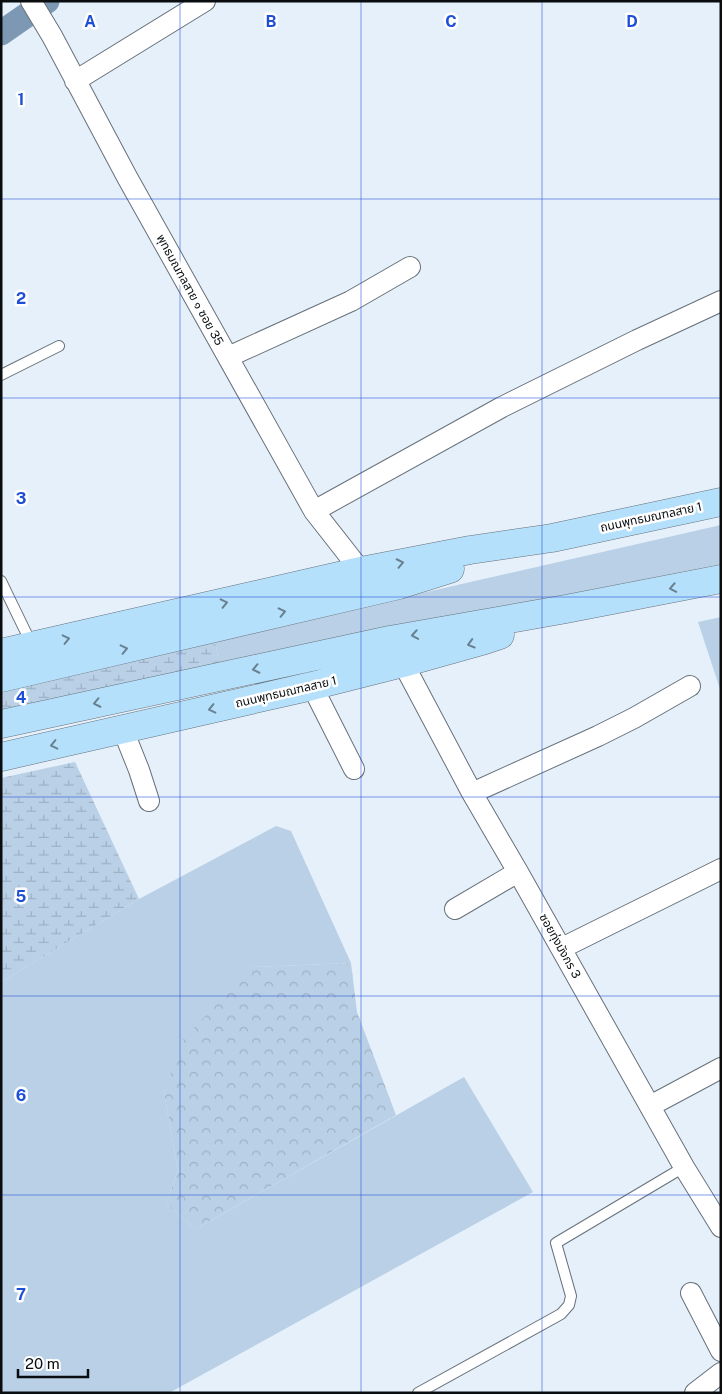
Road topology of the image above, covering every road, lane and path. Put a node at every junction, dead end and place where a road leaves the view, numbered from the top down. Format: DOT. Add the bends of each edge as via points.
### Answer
graph roads {
  1 [pos="31,1"];
  2 [pos="206,1"];
  3 [pos="75,81"];
  4 [pos="410,267"];
  5 [pos="721,301"];
  6 [pos="59,346"];
  7 [pos="228,357"];
  8 [pos="1,375"];
  9 [pos="721,502"];
  10 [pos="314,511"];
  11 [pos="552,538"];
  12 [pos="362,571"];
  13 [pos="721,579"];
  14 [pos="1,581"];
  15 [pos="566,609"];
  16 [pos="33,647"];
  17 [pos="1,653"];
  18 [pos="403,663"];
  19 [pos="13,675"];
  20 [pos="312,686"];
  21 [pos="690,686"];
  22 [pos="1,724"];
  23 [pos="123,730"];
  24 [pos="1,757"];
  25 [pos="354,769"];
  26 [pos="472,793"];
  27 [pos="149,801"];
  28 [pos="721,869"];
  29 [pos="518,872"];
  30 [pos="455,909"];
  31 [pos="562,948"];
  32 [pos="721,1068"];
  33 [pos="650,1106"];
  34 [pos="684,1167"];
  35 [pos="721,1227"];
  36 [pos="691,1293"];
  37 [pos="721,1350"];
  38 [pos="721,1373"];
  39 [pos="418,1393"];
  40 [pos="695,1393"];
  1 -- 3 [label="street, พุทธมณฑลสาย ๑ ซอย 35"];
  2 -- 3 [label="street"];
  3 -- 7 [label="street, พุทธมณฑลสาย ๑ ซอย 35"];
  4 -- 7 [label="street" via="351,301"];
  5 -- 10 [label="street" via="502,408"];
  6 -- 8 [label="lane"];
  7 -- 10 [label="street, พุทธมณฑลสาย ๑ ซอย 35"];
  9 -- 11 [label="main road, ถนนพุทธมณฑลสาย 1"];
  10 -- 12 [label="street, พุทธมณฑลสาย ๑ ซอย 35"];
  12 -- 11 [label="main road, ถนนพุทธมณฑลสาย 1, one-way"];
  19 -- 11 [label="main road, ถนนพุทธมณฑลสาย 1, one-way" via="399,584"];
  16 -- 12 [label="main road, ถนนพุทธมณฑลสาย 1, one-way"];
  13 -- 15 [label="main road, ถนนพุทธมณฑลสาย 1, one-way"];
  14 -- 16 [label="lane"];
  15 -- 18 [label="main road, ถนนพุทธมณฑลสาย 1, one-way" via="485,640"];
  15 -- 22 [label="main road, ถนนพุทธมณฑลสาย 1, one-way" via="390,640"];
  16 -- 17 [label="main road, ถนนพุทธมณฑลสาย 1"];
  18 -- 20 [label="main road, ถนนพุทธมณฑลสาย 1"];
  18 -- 26 [label="street, ซอยทุ่งมังกร 3"];
  20 -- 23 [label="main road, ถนนพุทธมณฑลสาย 1, one-way"];
  20 -- 25 [label="street"];
  21 -- 26 [label="street" via="598,736"];
  23 -- 24 [label="main road, ถนนพุทธมณฑลสาย 1, one-way"];
  23 -- 27 [label="street"];
  26 -- 29 [label="street, ซอยทุ่งมังกร 3"];
  28 -- 31 [label="street"];
  29 -- 30 [label="street"];
  29 -- 31 [label="street, ซอยทุ่งมังกร 3"];
  31 -- 33 [label="street, ซอยทุ่งมังกร 3"];
  32 -- 33 [label="street"];
  33 -- 34 [label="street, ซอยทุ่งมังกร 3"];
  34 -- 35 [label="street, ซอยทุ่งมังกร 3"];
  34 -- 39 [label="lane" via="556,1243 571,1296 569,1305 561,1314"];
  36 -- 37 [label="street"];
  38 -- 40 [label="street"];
}
